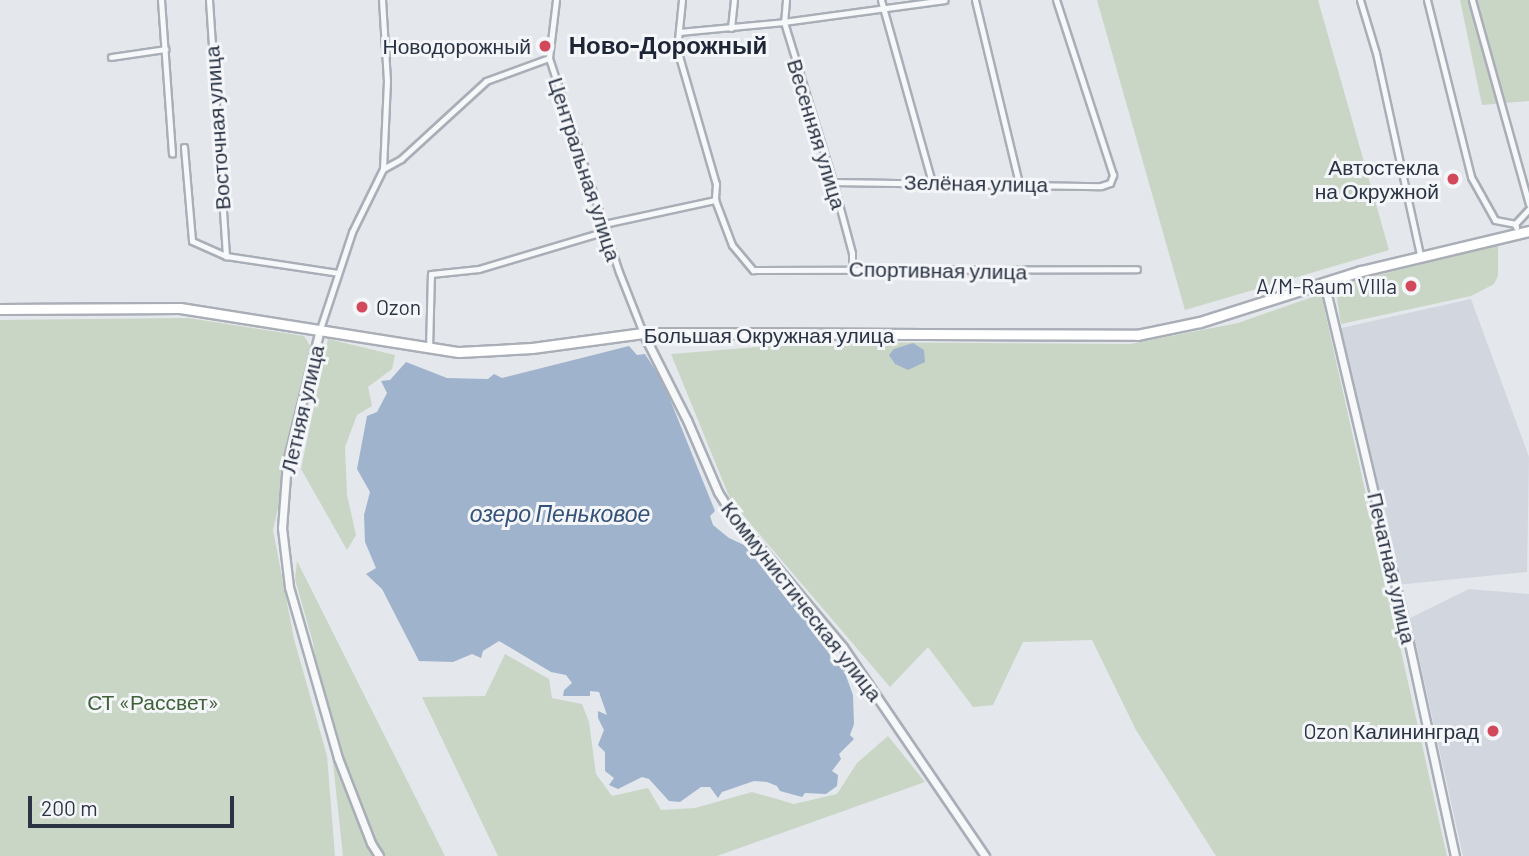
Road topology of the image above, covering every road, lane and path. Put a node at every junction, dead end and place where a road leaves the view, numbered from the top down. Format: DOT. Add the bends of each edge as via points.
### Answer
graph roads {
  1 [pos="161,0"];
  2 [pos="209,0"];
  3 [pos="382,0"];
  4 [pos="556,0"];
  5 [pos="682,0"];
  6 [pos="734,0"];
  7 [pos="786,0"];
  8 [pos="881,0"];
  9 [pos="945,0"];
  10 [pos="975,0"];
  11 [pos="1056,0"];
  12 [pos="1360,0"];
  13 [pos="1427,0"];
  14 [pos="1472,0"];
  15 [pos="881,10"];
  16 [pos="783,22"];
  17 [pos="731,28"];
  18 [pos="679,33"];
  19 [pos="165,49"];
  20 [pos="111,57"];
  21 [pos="549,58"];
  22 [pos="184,147"];
  23 [pos="172,154"];
  24 [pos="383,169"];
  25 [pos="833,182"];
  26 [pos="932,183"];
  27 [pos="1019,183"];
  28 [pos="715,200"];
  29 [pos="1529,207"];
  30 [pos="605,228"];
  31 [pos="1517,229"];
  32 [pos="1529,231"];
  33 [pos="1420,255"];
  34 [pos="226,256"];
  35 [pos="852,268"];
  36 [pos="1138,269"];
  37 [pos="338,273"];
  38 [pos="1324,282"];
  39 [pos="0,309"];
  40 [pos="320,329"];
  41 [pos="643,333"];
  42 [pos="429,349"];
  43 [pos="379,856"];
  44 [pos="985,856"];
  45 [pos="1455,856"];
  1 -- 19 [label="street"];
  2 -- 34 [label="street, Восточная улица"];
  3 -- 24 [label="street, Летняя улица" via="387,81"];
  4 -- 21 [label="street, Центральная улица"];
  5 -- 18 [label="street"];
  6 -- 17 [label="street"];
  7 -- 16 [label="street, Весенняя улица"];
  8 -- 15 [label="street"];
  9 -- 15 [label="street"];
  10 -- 27 [label="street"];
  11 -- 27 [label="street, Зелёная улица" via="1114,175 1110,183 1101,186"];
  12 -- 33 [label="street"];
  13 -- 31 [label="street" via="1471,177 1495,220"];
  14 -- 29 [label="street"];
  15 -- 16 [label="street"];
  15 -- 26 [label="street"];
  16 -- 17 [label="street"];
  16 -- 25 [label="street, Весенняя улица"];
  17 -- 18 [label="street"];
  18 -- 28 [label="street" via="677,49 716,184"];
  19 -- 20 [label="street"];
  19 -- 23 [label="street"];
  21 -- 24 [label="street" via="485,81 401,159"];
  21 -- 30 [label="street, Центральная улица"];
  22 -- 34 [label="street" via="192,241"];
  24 -- 37 [label="street, Летняя улица"];
  25 -- 26 [label="street, Зелёная улица"];
  25 -- 35 [label="street, Весенняя улица"];
  26 -- 27 [label="street, Зелёная улица"];
  28 -- 30 [label="street"];
  28 -- 35 [label="street, Спортивная улица" via="724,228 753,270"];
  29 -- 31 [label="street"];
  30 -- 41 [label="street, Центральная улица"];
  30 -- 42 [label="street" via="479,270 429,277"];
  31 -- 32 [label="main road, Большая Окружная улица"];
  31 -- 33 [label="main road, Большая Окружная улица"];
  33 -- 38 [label="main road, Большая Окружная улица"];
  34 -- 37 [label="street"];
  35 -- 36 [label="street, Спортивная улица"];
  37 -- 40 [label="street, Летняя улица"];
  38 -- 41 [label="main road, Большая Окружная улица" via="1200,322 1137,335"];
  38 -- 45 [label="street, Печатная улица"];
  39 -- 40 [label="main road, Большая Окружная улица" via="180,308"];
  40 -- 42 [label="main road, Большая Окружная улица"];
  40 -- 43 [label="street, Летняя улица" via="287,462 282,528 289,587 338,758"];
  41 -- 42 [label="main road, Большая Окружная улица" via="491,352"];
  41 -- 44 [label="street, Коммунистическая улица" via="732,514 843,647"];
}
